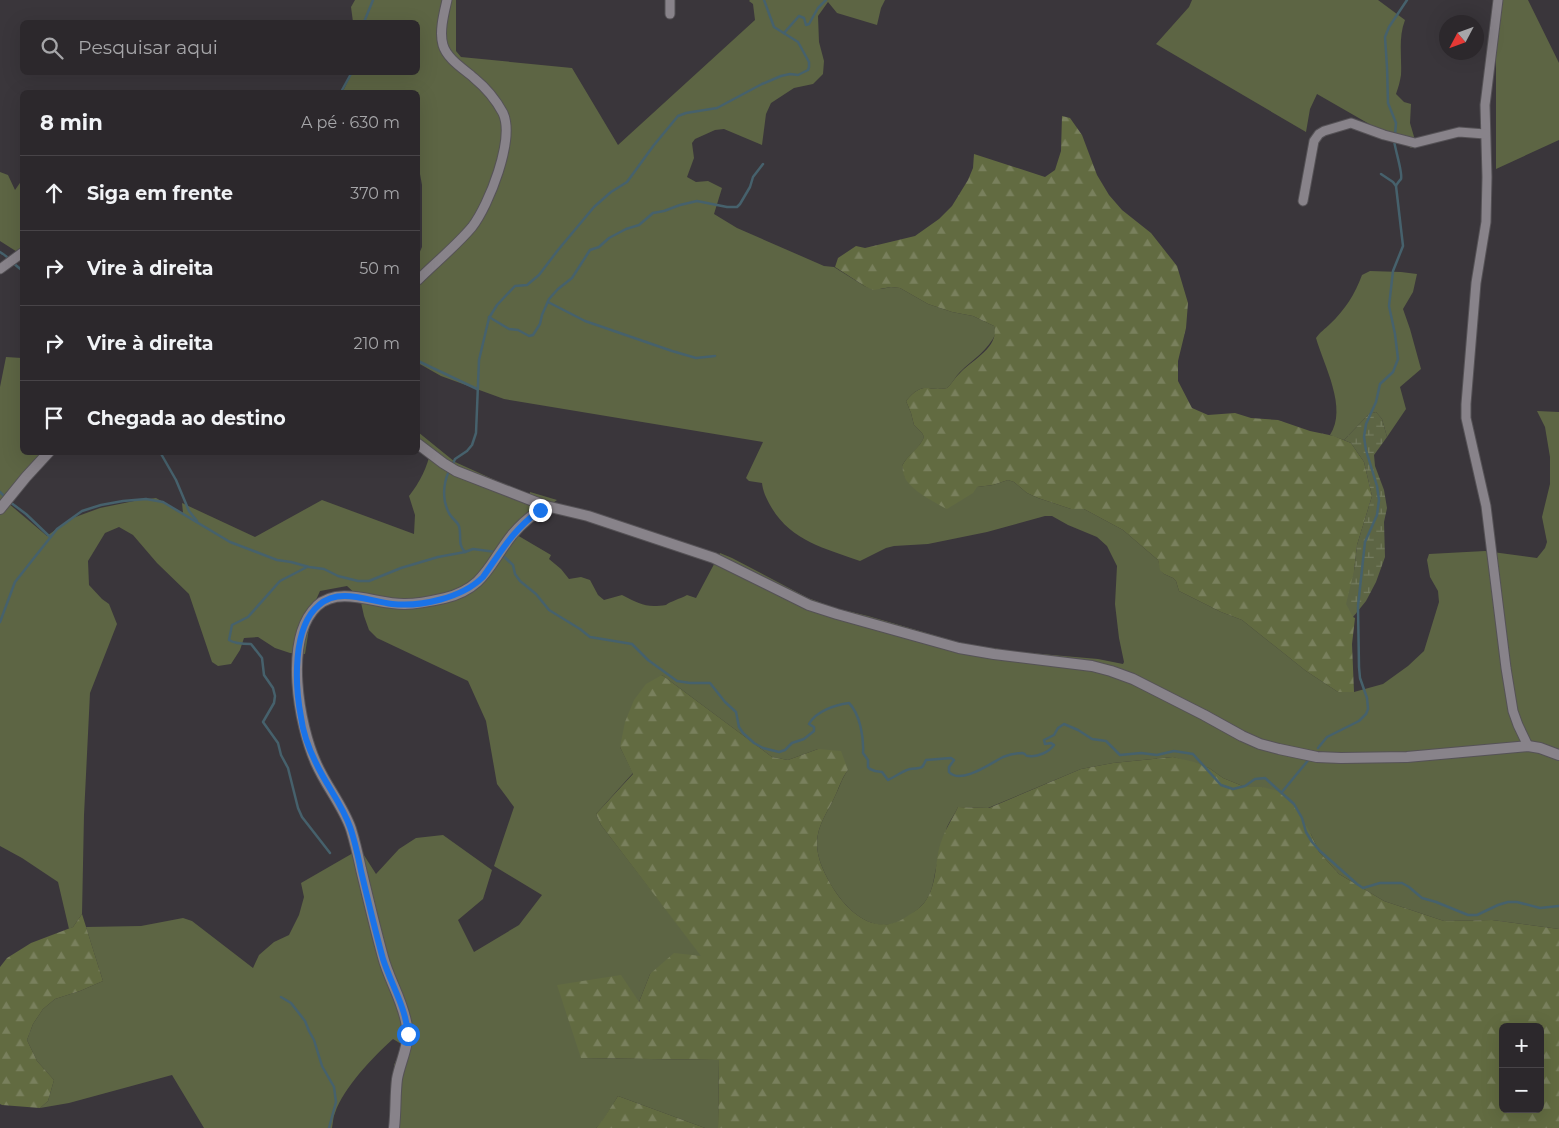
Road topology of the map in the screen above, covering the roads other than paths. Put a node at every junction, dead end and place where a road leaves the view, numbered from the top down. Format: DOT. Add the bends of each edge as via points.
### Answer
graph roads {
  1 [pos="447,0"];
  2 [pos="670,0"];
  3 [pos="1498,0"];
  4 [pos="670,14"];
  5 [pos="1485,134"];
  6 [pos="1303,202"];
  7 [pos="20,254"];
  8 [pos="0,269"];
  9 [pos="420,278"];
  10 [pos="420,446"];
  11 [pos="46,455"];
  12 [pos="546,506"];
  13 [pos="0,509"];
  14 [pos="1528,746"];
  15 [pos="1559,755"];
  16 [pos="394,1128"];
  1 -- 9 [label="street" via="443,46 500,108 506,120 506,139 489,197 479,216"];
  2 -- 4 [label="street"];
  3 -- 5 [label="street" via="1485,105"];
  5 -- 6 [label="street" via="1451,132 1415,143 1354,124 1326,129 1314,141"];
  5 -- 14 [label="street" via="1486,222 1472,320 1466,418 1486,506 1511,701"];
  7 -- 8 [label="street"];
  10 -- 12 [label="street" via="468,476"];
  11 -- 13 [label="street"];
  12 -- 14 [label="street" via="588,516 714,558 808,604 837,614 959,648 1111,671 1133,679 1242,736 1279,749 1341,758 1407,757"];
  12 -- 16 [label="street" via="524,522 483,577 462,593 404,604 339,596 315,608 301,637 298,698 306,739 349,824 383,956 407,1026 397,1081"];
  14 -- 15 [label="street"];
}
